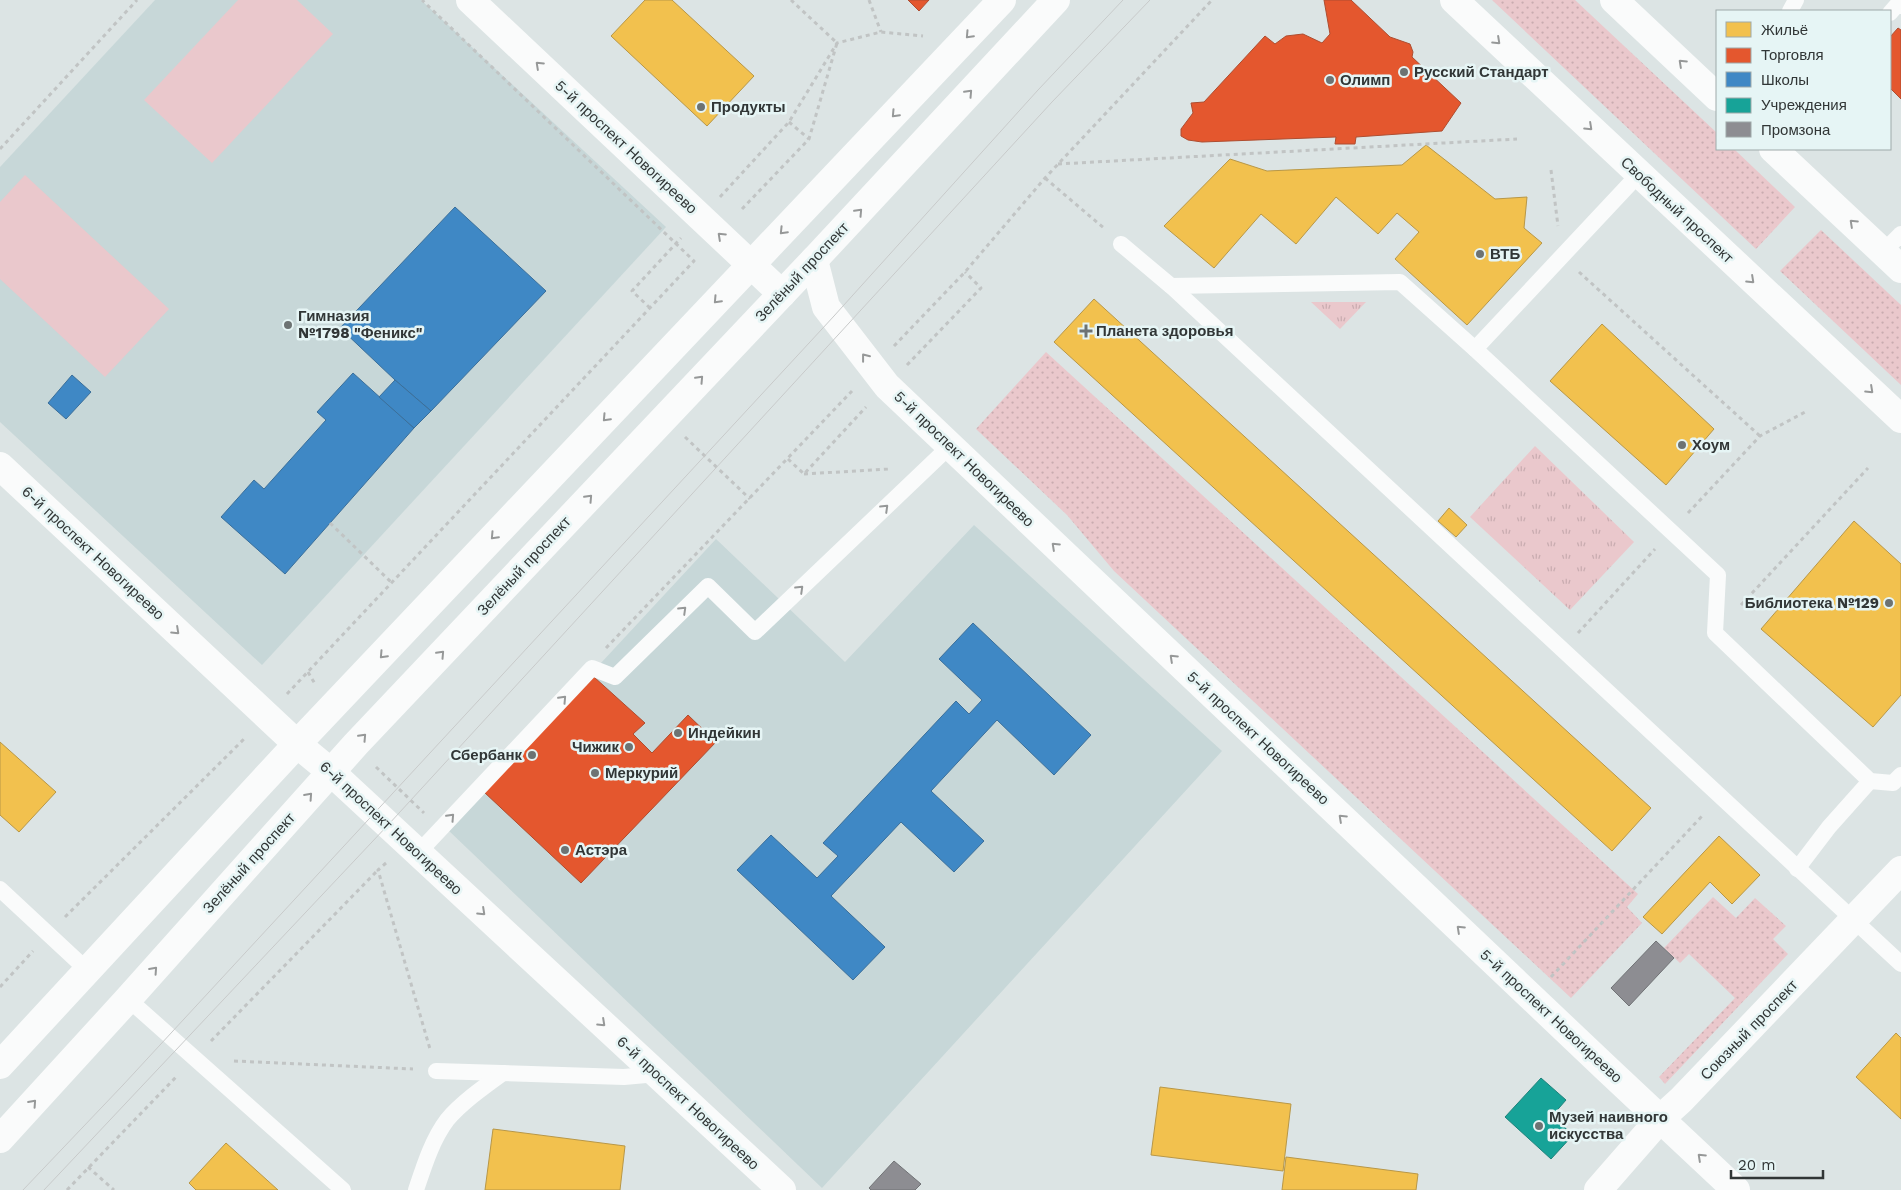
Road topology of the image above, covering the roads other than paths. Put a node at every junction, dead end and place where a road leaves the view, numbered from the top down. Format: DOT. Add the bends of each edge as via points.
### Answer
graph roads {
  1 [pos="1002,0"];
  2 [pos="1056,0"];
  3 [pos="1454,0"];
  4 [pos="1614,0"];
  5 [pos="477,2"];
  6 [pos="1901,6"];
  7 [pos="1891,12"];
  8 [pos="1716,96"];
  9 [pos="1774,150"];
  10 [pos="1639,174"];
  11 [pos="1121,244"];
  12 [pos="1895,252"];
  13 [pos="814,260"];
  14 [pos="751,265"];
  15 [pos="1171,286"];
  16 [pos="782,294"];
  17 [pos="1475,349"];
  18 [pos="1901,419"];
  19 [pos="950,446"];
  20 [pos="0,466"];
  21 [pos="297,744"];
  22 [pos="331,772"];
  23 [pos="1901,775"];
  24 [pos="1870,781"];
  25 [pos="413,849"];
  26 [pos="1797,869"];
  27 [pos="1901,870"];
  28 [pos="0,889"];
  29 [pos="1853,921"];
  30 [pos="1901,964"];
  31 [pos="87,970"];
  32 [pos="128,999"];
  33 [pos="0,1065"];
  34 [pos="436,1070"];
  35 [pos="503,1073"];
  36 [pos="657,1074"];
  37 [pos="1660,1119"];
  38 [pos="0,1139"];
  39 [pos="343,1190"];
  40 [pos="416,1190"];
  41 [pos="782,1190"];
  42 [pos="1598,1190"];
  43 [pos="1736,1190"];
  1 -- 14 [label="main road, one-way"];
  13 -- 2 [label="main road, Зелёный проспект, one-way"];
  3 -- 10 [label="main road, Свободный проспект, one-way"];
  8 -- 4 [label="main road, one-way"];
  14 -- 5 [label="main road, 5-й проспект Новогиреево, one-way"];
  6 -- 7 [label="lane" via="1897,5"];
  12 -- 9 [label="main road, one-way"];
  10 -- 17 [label="lane"];
  10 -- 18 [label="main road, Свободный проспект, one-way"];
  11 -- 15 [label="lane"];
  13 -- 16 [label="main road, Зелёный проспект"];
  19 -- 13 [label="main road, 5-й проспект Новогиреево, one-way" via="887,386 826,306"];
  14 -- 16 [label="main road, 5-й проспект Новогиреево"];
  14 -- 21 [label="main road, one-way"];
  15 -- 17 [label="lane" via="1400,282"];
  15 -- 26 [label="lane"];
  22 -- 16 [label="main road, Зелёный проспект, one-way"];
  17 -- 24 [label="lane" via="1718,575 1715,633"];
  25 -- 19 [label="lane, one-way" via="592,668 615,676 708,586 755,632"];
  37 -- 19 [label="main road, 5-й проспект Новогиреево, one-way"];
  20 -- 21 [label="main road, 6-й проспект Новогиреево, one-way"];
  21 -- 22 [label="main road, 6-й проспект Новогиреево"];
  21 -- 31 [label="main road"];
  22 -- 25 [label="main road, 6-й проспект Новогиреево"];
  32 -- 22 [label="main road, Зелёный проспект, one-way"];
  23 -- 24 [label="lane" via="1893,783"];
  24 -- 26 [label="lane"];
  25 -- 36 [label="main road, 6-й проспект Новогиреево, one-way"];
  26 -- 29 [label="lane"];
  27 -- 29 [label="main road, Союзный проспект"];
  28 -- 31 [label="lane"];
  29 -- 30 [label="lane"];
  29 -- 37 [label="main road, Союзный проспект"];
  31 -- 33 [label="main road"];
  38 -- 32 [label="main road, Зелёный проспект, one-way"];
  32 -- 39 [label="lane"];
  34 -- 35 [label="lane"];
  35 -- 36 [label="lane" via="624,1077"];
  35 -- 40 [label="lane" via="480,1089 448,1120 427,1156"];
  36 -- 41 [label="main road, 6-й проспект Новогиреево"];
  37 -- 42 [label="main road, Союзный проспект"];
  43 -- 37 [label="main road, 5-й проспект Новогиреево, one-way"];
}
